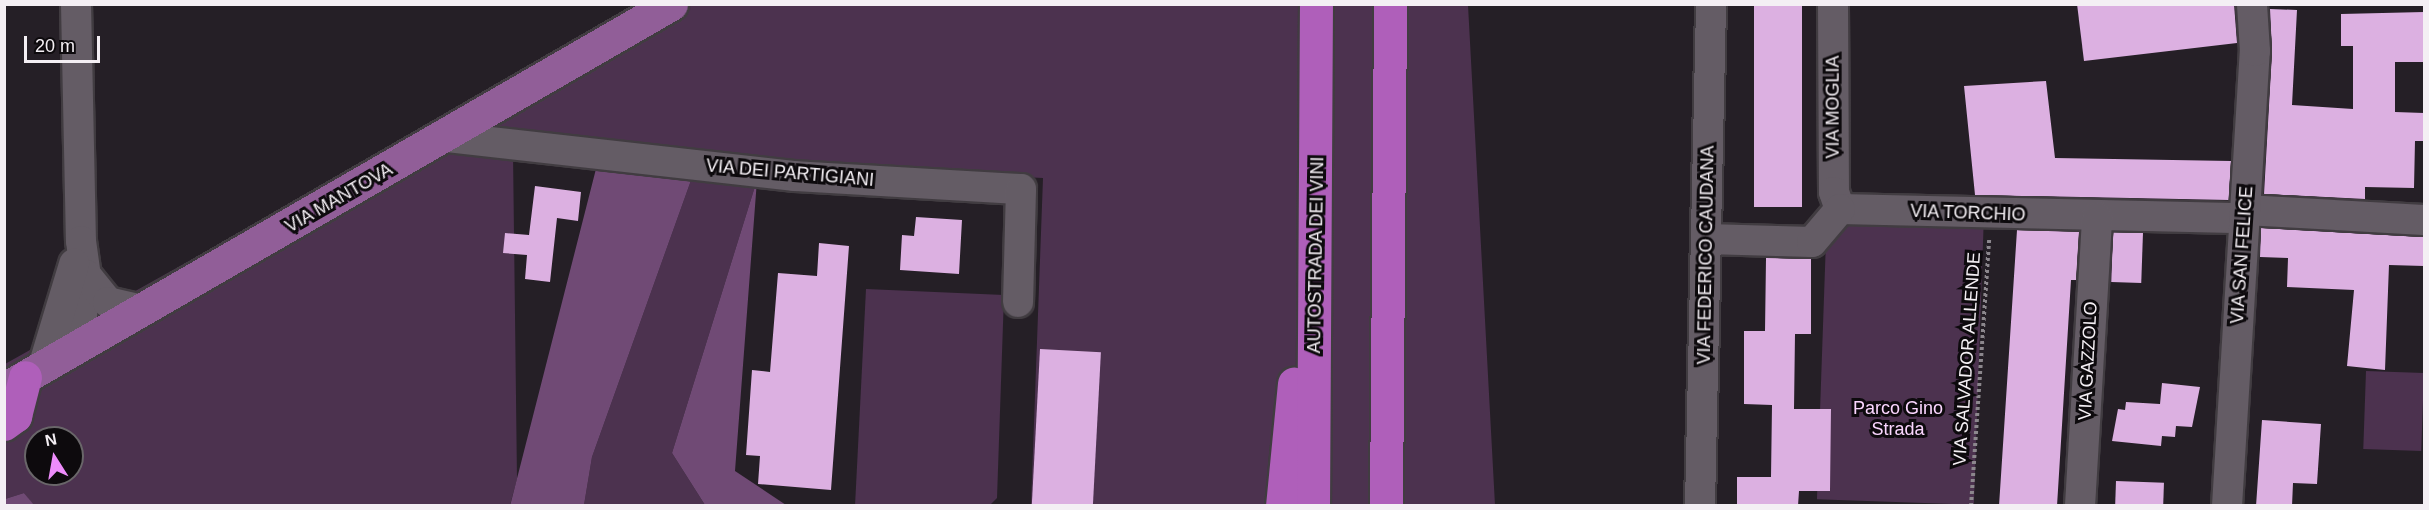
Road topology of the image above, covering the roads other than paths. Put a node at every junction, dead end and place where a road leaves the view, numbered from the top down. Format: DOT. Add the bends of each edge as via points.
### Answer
graph roads {
  1 [pos="76,4"];
  2 [pos="671,4"];
  3 [pos="1316,4"];
  4 [pos="1390,4"];
  5 [pos="1711,4"];
  6 [pos="1833,4"];
  7 [pos="2252,4"];
  8 [pos="447,137"];
  9 [pos="1317,159"];
  10 [pos="1840,209"];
  11 [pos="2245,214"];
  12 [pos="2097,217"];
  13 [pos="2424,220"];
  14 [pos="1707,239"];
  15 [pos="81,241"];
  16 [pos="86,275"];
  17 [pos="1017,302"];
  18 [pos="144,310"];
  19 [pos="79,346"];
  20 [pos="24,377"];
  21 [pos="4,424"];
  22 [pos="1282,506"];
  23 [pos="1313,506"];
  24 [pos="1386,506"];
  25 [pos="1700,506"];
  26 [pos="2080,506"];
  27 [pos="2227,506"];
  1 -- 15 [label="street"];
  2 -- 8 [label="main road, VIA MANTOVA"];
  3 -- 9 [label="highway, AUTOSTRADA DEI VINI"];
  4 -- 24 [label="highway"];
  5 -- 14 [label="street, VIA FEDERICO CAUDANA"];
  6 -- 10 [label="street, VIA MOGLIA" via="1834,192"];
  7 -- 11 [label="street, VIA SAN FELICE" via="2254,51"];
  8 -- 17 [label="street, VIA DEI PARTIGIANI" via="794,176 1021,189"];
  8 -- 18 [label="main road, VIA MANTOVA"];
  9 -- 22 [label="highway" via="1294,298 1293,392"];
  9 -- 23 [label="highway, AUTOSTRADA DEI VINI"];
  10 -- 12 [label="street, VIA TORCHIO"];
  10 -- 14 [label="street" via="1812,242"];
  11 -- 12 [label="street, VIA TORCHIO"];
  11 -- 13 [label="street, VIA TORCHIO"];
  11 -- 27 [label="street, VIA SAN FELICE"];
  12 -- 26 [label="street, VIA GAZZOLO"];
  14 -- 25 [label="street, VIA FEDERICO CAUDANA"];
  15 -- 16 [label="street"];
  15 -- 20 [label="street"];
  16 -- 18 [label="street" via="108,302"];
  16 -- 19 [label="street"];
  18 -- 19 [label="main road, VIA MANTOVA"];
  19 -- 20 [label="main road, VIA MANTOVA"];
  20 -- 21 [label="highway" via="15,416"];
}
